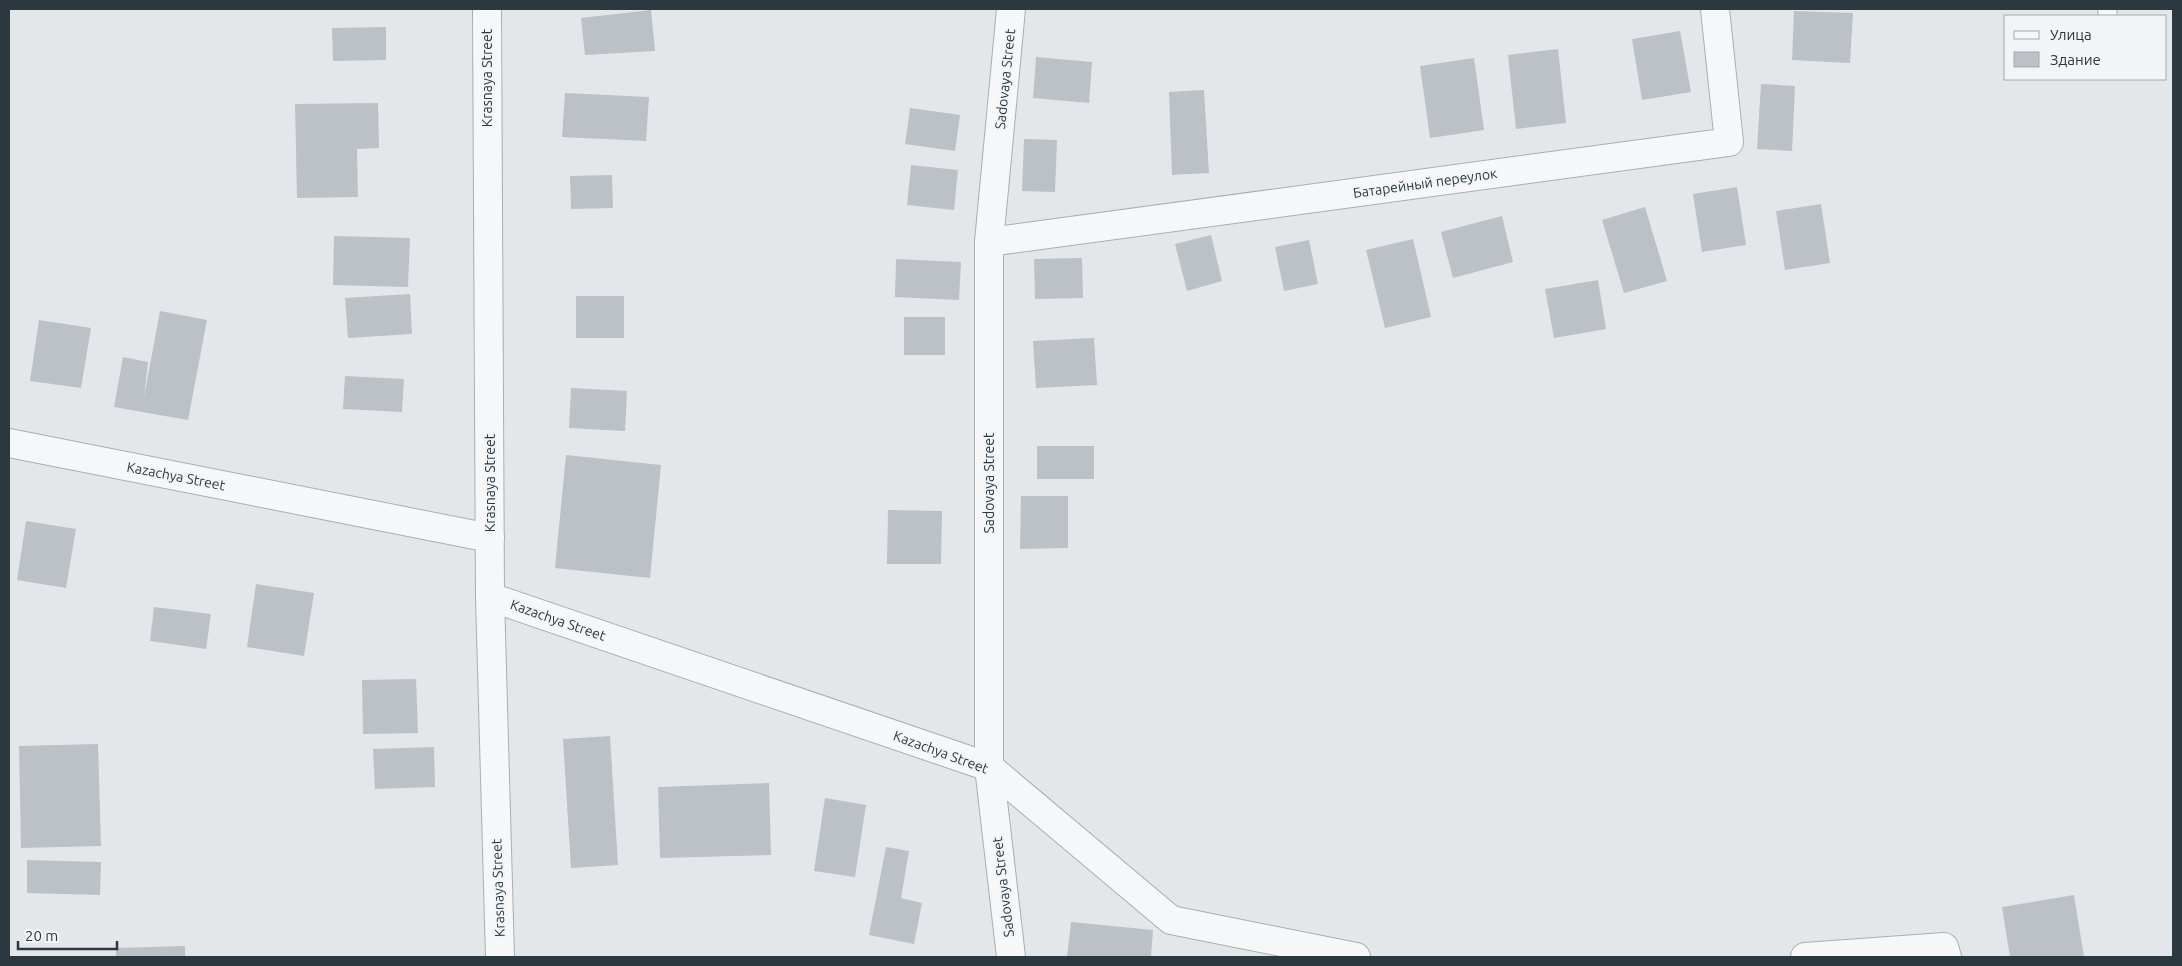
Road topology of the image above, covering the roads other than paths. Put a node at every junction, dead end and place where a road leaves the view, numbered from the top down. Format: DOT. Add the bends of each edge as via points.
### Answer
graph roads {
  1 [pos="487,9"];
  2 [pos="1011,9"];
  3 [pos="1714,9"];
  4 [pos="989,242"];
  5 [pos="9,442"];
  6 [pos="490,538"];
  7 [pos="490,597"];
  8 [pos="988,767"];
  9 [pos="1946,952"];
  10 [pos="500,957"];
  11 [pos="1011,957"];
  12 [pos="1356,957"];
  13 [pos="1805,957"];
  1 -- 6 [label="street, Krasnaya Street"];
  2 -- 4 [label="street, Sadovaya Street"];
  3 -- 4 [label="street, Батарейный переулок" via="1728,142"];
  4 -- 8 [label="street, Sadovaya Street"];
  5 -- 6 [label="street, Kazachya Street"];
  6 -- 7 [label="street, Krasnaya Street"];
  7 -- 8 [label="street, Kazachya Street"];
  7 -- 10 [label="street, Krasnaya Street"];
  8 -- 11 [label="street, Sadovaya Street"];
  8 -- 12 [label="street, Kazachya Street" via="1171,920"];
  9 -- 13 [label="street"];
}
